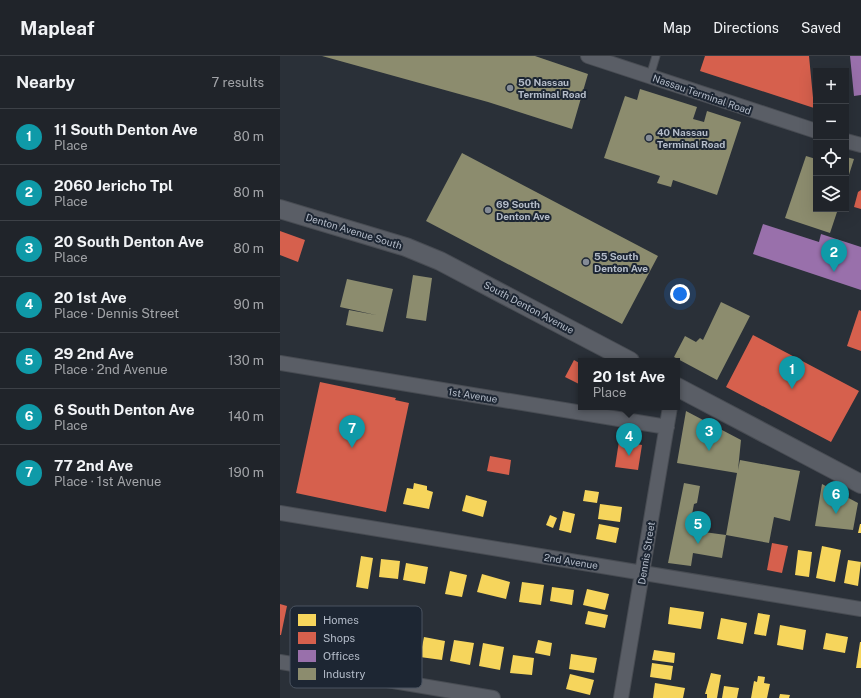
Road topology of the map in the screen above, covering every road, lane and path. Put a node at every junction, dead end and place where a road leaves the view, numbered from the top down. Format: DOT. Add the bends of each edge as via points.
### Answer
graph roads {
  1 [pos="588,56"];
  2 [pos="656,56"];
  3 [pos="650,76"];
  4 [pos="813,130"];
  5 [pos="849,142"];
  6 [pos="861,146"];
  7 [pos="280,209"];
  8 [pos="427,256"];
  9 [pos="624,358"];
  10 [pos="280,363"];
  11 [pos="680,389"];
  12 [pos="670,410"];
  13 [pos="667,428"];
  14 [pos="861,484"];
  15 [pos="280,513"];
  16 [pos="643,572"];
  17 [pos="861,609"];
  18 [pos="280,662"];
  19 [pos="290,664"];
  20 [pos="422,686"];
  21 [pos="492,698"];
  22 [pos="622,698"];
  1 -- 3 [label="street, Nassau Terminal Road"];
  2 -- 3 [label="lane"];
  3 -- 4 [label="street, Nassau Terminal Road"];
  5 -- 6 [label="street"];
  7 -- 8 [label="street, Denton Avenue South"];
  8 -- 9 [label="street, South Denton Avenue"];
  10 -- 13 [label="street, 1st Avenue"];
  11 -- 14 [label="street"];
  12 -- 13 [label="street, Dennis Street"];
  13 -- 16 [label="street, Dennis Street"];
  15 -- 16 [label="street, 2nd Avenue"];
  16 -- 17 [label="street, 2nd Avenue"];
  16 -- 22 [label="street, Dennis Street"];
  18 -- 19 [label="street"];
  20 -- 21 [label="street"];
}
